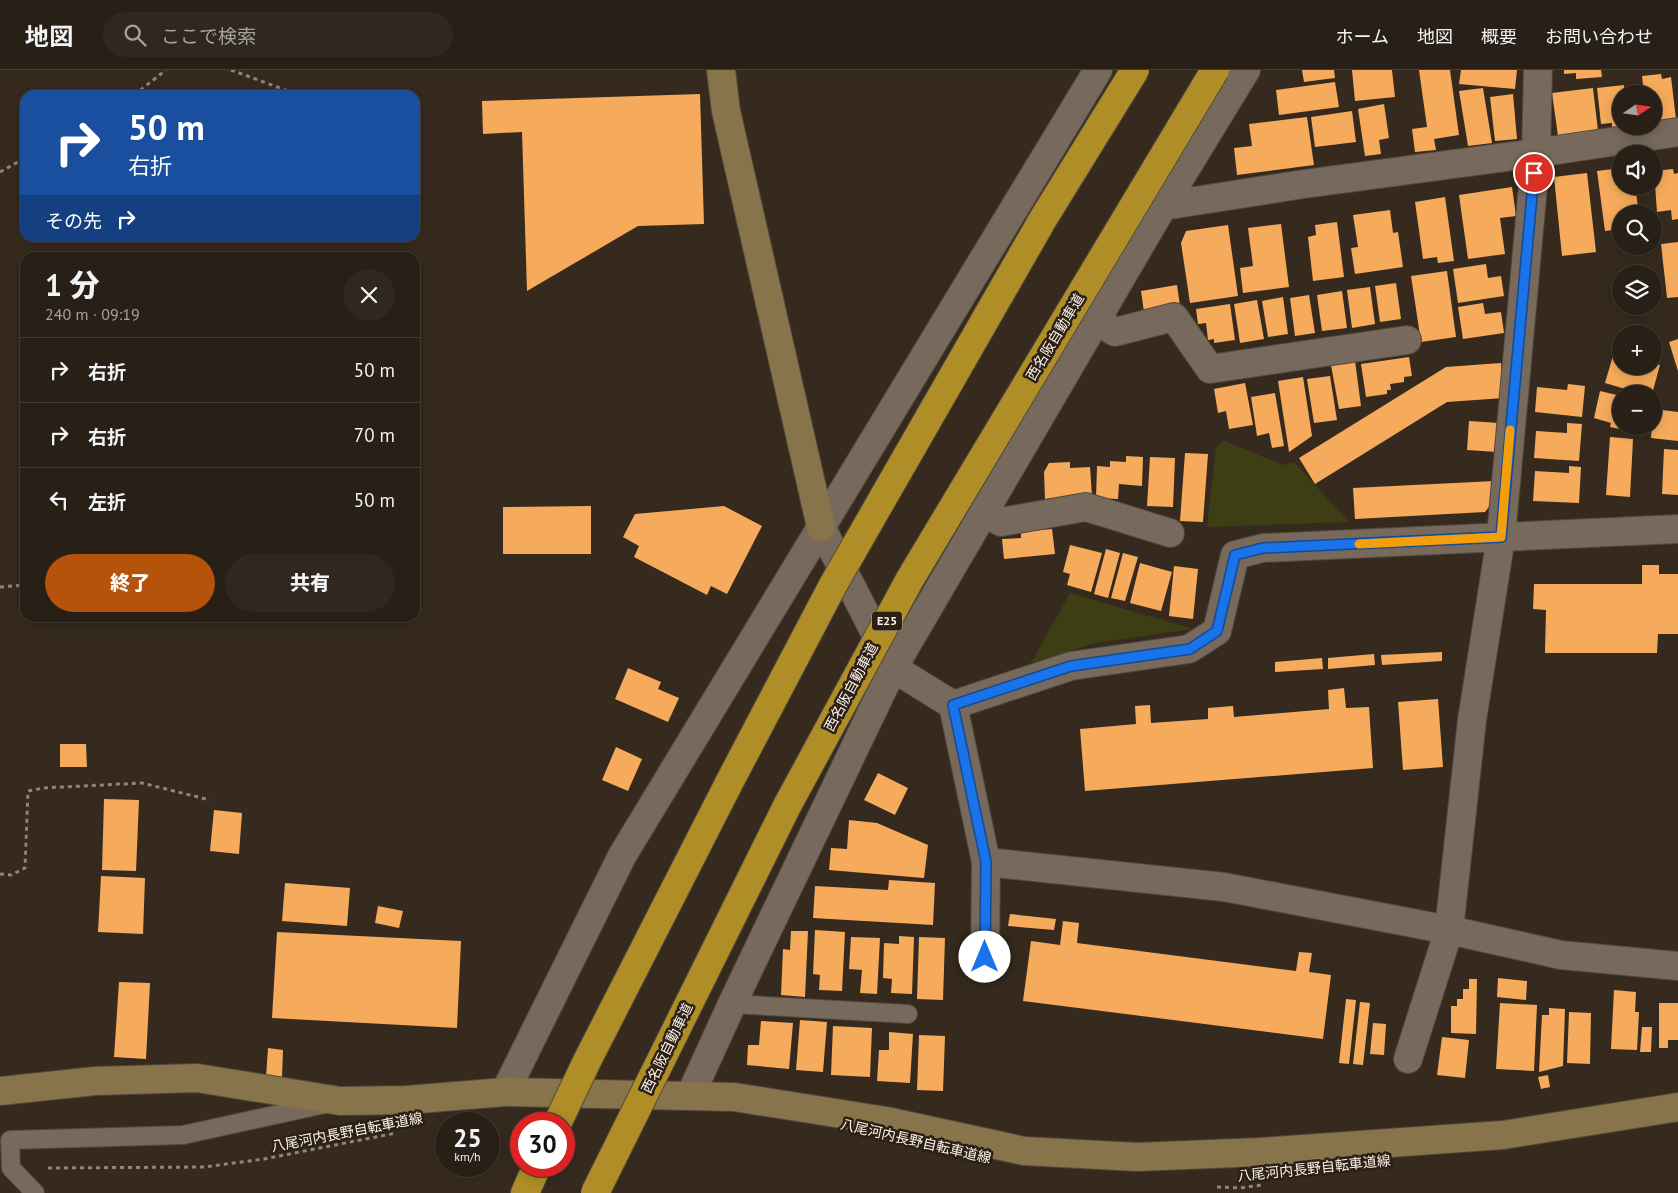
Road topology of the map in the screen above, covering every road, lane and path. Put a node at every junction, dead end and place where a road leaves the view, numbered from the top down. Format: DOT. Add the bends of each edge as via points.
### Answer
graph roads {
  1 [pos="166,70"];
  2 [pos="231,70"];
  3 [pos="721,70"];
  4 [pos="1098,70"];
  5 [pos="1135,70"];
  6 [pos="1215,70"];
  7 [pos="1246,70"];
  8 [pos="1538,70"];
  9 [pos="140,90"];
  10 [pos="285,90"];
  11 [pos="1678,132"];
  12 [pos="1536,154"];
  13 [pos="20,161"];
  14 [pos="0,172"];
  15 [pos="1163,206"];
  16 [pos="1096,320"];
  17 [pos="1407,340"];
  18 [pos="984,512"];
  19 [pos="821,527"];
  20 [pos="1678,529"];
  21 [pos="1170,533"];
  22 [pos="1501,537"];
  23 [pos="20,586"];
  24 [pos="0,587"];
  25 [pos="893,668"];
  26 [pos="953,705"];
  27 [pos="210,800"];
  28 [pos="986,862"];
  29 [pos="0,874"];
  30 [pos="1449,930"];
  31 [pos="985,957"];
  32 [pos="1678,966"];
  33 [pos="732,1004"];
  34 [pos="908,1014"];
  35 [pos="1408,1059"];
  36 [pos="0,1091"];
  37 [pos="504,1092"];
  38 [pos="690,1096"];
  39 [pos="340,1101"];
  40 [pos="1678,1107"];
  41 [pos="563,1112"];
  42 [pos="399,1133"];
  43 [pos="5,1140"];
  44 [pos="11,1168"];
  45 [pos="532,1177"];
  46 [pos="1270,1185"];
  47 [pos="1211,1187"];
  48 [pos="34,1193"];
  49 [pos="525,1193"];
  50 [pos="595,1193"];
  1 -- 9 [label="path"];
  2 -- 10 [label="path"];
  3 -- 19 [label="street" via="726,111"];
  4 -- 19 [label="street"];
  5 -- 41 [label="highway, bridge" via="1043,219 832,585"];
  6 -- 50 [label="highway, 西名阪自動車道 / E25, bridge" via="910,579 787,806"];
  7 -- 15 [label="street"];
  8 -- 12 [label="street"];
  11 -- 12 [label="street"];
  12 -- 15 [label="street"];
  12 -- 22 [label="street"];
  13 -- 14 [label="path"];
  15 -- 16 [label="street"];
  16 -- 17 [label="street" via="1115,332 1174,317 1210,369"];
  16 -- 18 [label="street"];
  18 -- 21 [label="street" via="1001,522 1086,507"];
  18 -- 25 [label="street"];
  19 -- 25 [label="street"];
  19 -- 37 [label="street" via="622,856"];
  20 -- 22 [label="street"];
  22 -- 26 [label="street" via="1263,548 1235,555 1217,631 1190,649 1071,666"];
  22 -- 30 [label="street" via="1472,720"];
  23 -- 24 [label="path"];
  25 -- 26 [label="street"];
  25 -- 33 [label="street"];
  26 -- 28 [label="street"];
  27 -- 29 [label="path" via="142,783 28,791 25,868 12,874"];
  28 -- 30 [label="street" via="1224,887"];
  28 -- 31 [label="street"];
  30 -- 32 [label="street" via="1561,955"];
  30 -- 35 [label="street"];
  33 -- 34 [label="lane"];
  33 -- 38 [label="street"];
  36 -- 39 [label="street" via="95,1081 197,1078"];
  37 -- 38 [label="street"];
  37 -- 39 [label="street" via="407,1100"];
  38 -- 40 [label="street" via="734,1097 886,1121 1024,1152 1137,1157 1503,1135"];
  39 -- 43 [label="lane" via="184,1135"];
  42 -- 44 [label="path, 八尾河内長野自転車道線" via="204,1167"];
  43 -- 44 [label="lane"];
  44 -- 48 [label="lane"];
  45 -- 49 [label="highway"];
  46 -- 47 [label="path, 八尾河内長野自転車道線"];
}
